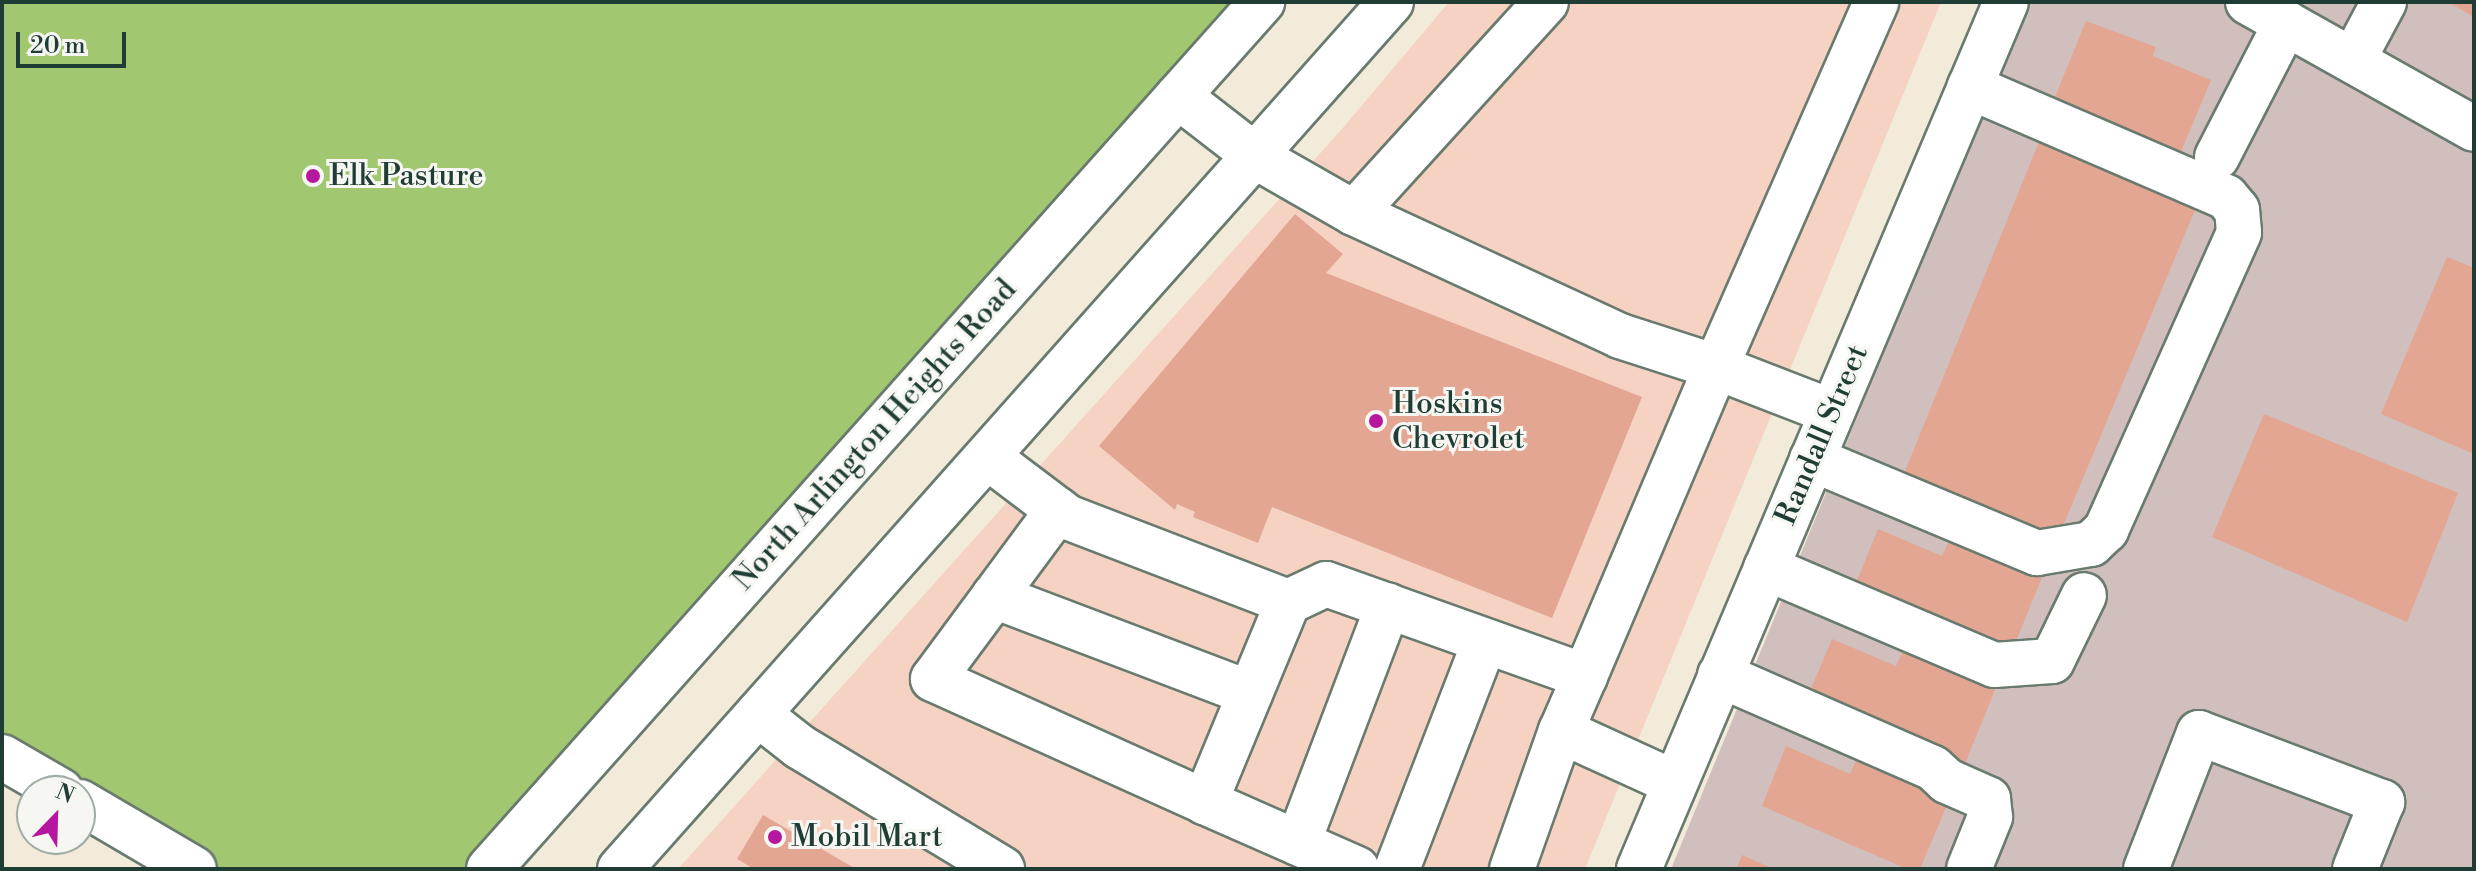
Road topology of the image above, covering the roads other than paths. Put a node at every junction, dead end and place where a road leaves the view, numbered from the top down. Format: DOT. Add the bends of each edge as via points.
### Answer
graph roads {
  1 [pos="1262,2"];
  2 [pos="1391,2"];
  3 [pos="1546,2"];
  4 [pos="1876,2"];
  5 [pos="2006,2"];
  6 [pos="2248,2"];
  7 [pos="2384,2"];
  8 [pos="2286,23"];
  9 [pos="2353,60"];
  10 [pos="1970,87"];
  11 [pos="1178,96"];
  12 [pos="2470,117"];
  13 [pos="2217,157"];
  14 [pos="1258,158"];
  15 [pos="1354,213"];
  16 [pos="1716,367"];
  17 [pos="1832,412"];
  18 [pos="989,458"];
  19 [pos="1812,459"];
  20 [pos="1058,510"];
  21 [pos="1766,568"];
  22 [pos="2084,595"];
  23 [pos="994,596"];
  24 [pos="1288,602"];
  25 [pos="1388,606"];
  26 [pos="1485,641"];
  27 [pos="1720,675"];
  28 [pos="1585,676"];
  29 [pos="1250,693"];
  30 [pos="758,714"];
  31 [pos="1561,731"];
  32 [pos="2,757"];
  33 [pos="33,775"];
  34 [pos="1675,783"];
  35 [pos="1205,802"];
  36 [pos="96,811"];
  37 [pos="1298,843"];
  38 [pos="628,866"];
  39 [pos="996,868"];
  40 [pos="194,869"];
  41 [pos="489,869"];
  42 [pos="1357,869"];
  43 [pos="1397,869"];
  44 [pos="1512,869"];
  45 [pos="1639,869"];
  46 [pos="1969,869"];
  47 [pos="2146,869"];
  48 [pos="2355,869"];
  1 -- 11 [label="main road, North Arlington Heights Road"];
  2 -- 14 [label="main road"];
  3 -- 15 [label="main road"];
  4 -- 16 [label="main road"];
  5 -- 10 [label="main road, Randall Street"];
  6 -- 8 [label="main road"];
  7 -- 9 [label="main road"];
  8 -- 9 [label="main road"];
  8 -- 13 [label="main road"];
  9 -- 12 [label="main road"];
  10 -- 17 [label="main road, Randall Street"];
  10 -- 19 [label="main road" via="2226,197 2237,210 2239,232 2106,530 2091,544 2037,553"];
  11 -- 14 [label="main road"];
  11 -- 41 [label="main road, North Arlington Heights Road"];
  14 -- 15 [label="main road"];
  14 -- 18 [label="main road"];
  15 -- 16 [label="main road" via="1620,336"];
  16 -- 17 [label="main road"];
  16 -- 28 [label="main road"];
  17 -- 19 [label="main road, Randall Street"];
  18 -- 20 [label="main road"];
  18 -- 30 [label="main road"];
  19 -- 21 [label="main road, Randall Street"];
  20 -- 23 [label="main road"];
  20 -- 24 [label="main road"];
  21 -- 22 [label="main road" via="1994,665 2052,661"];
  21 -- 27 [label="main road, Randall Street"];
  23 -- 29 [label="main road"];
  23 -- 35 [label="main road" via="933,679"];
  24 -- 25 [label="main road" via="1326,584"];
  24 -- 29 [label="main road"];
  25 -- 26 [label="main road"];
  25 -- 37 [label="main road"];
  26 -- 28 [label="main road"];
  26 -- 43 [label="main road"];
  27 -- 34 [label="main road, Randall Street"];
  27 -- 46 [label="main road" via="1933,768 1947,781 1988,799 1990,817"];
  28 -- 31 [label="main road"];
  29 -- 35 [label="main road"];
  30 -- 38 [label="main road"];
  30 -- 39 [label="main road" via="800,747"];
  31 -- 34 [label="main road"];
  31 -- 44 [label="main road"];
  32 -- 33 [label="main road"];
  34 -- 45 [label="main road, Randall Street"];
  35 -- 37 [label="main road"];
  36 -- 40 [label="main road"];
  37 -- 42 [label="main road"];
  47 -- 48 [label="main road" via="2199,733 2382,802"];
}
